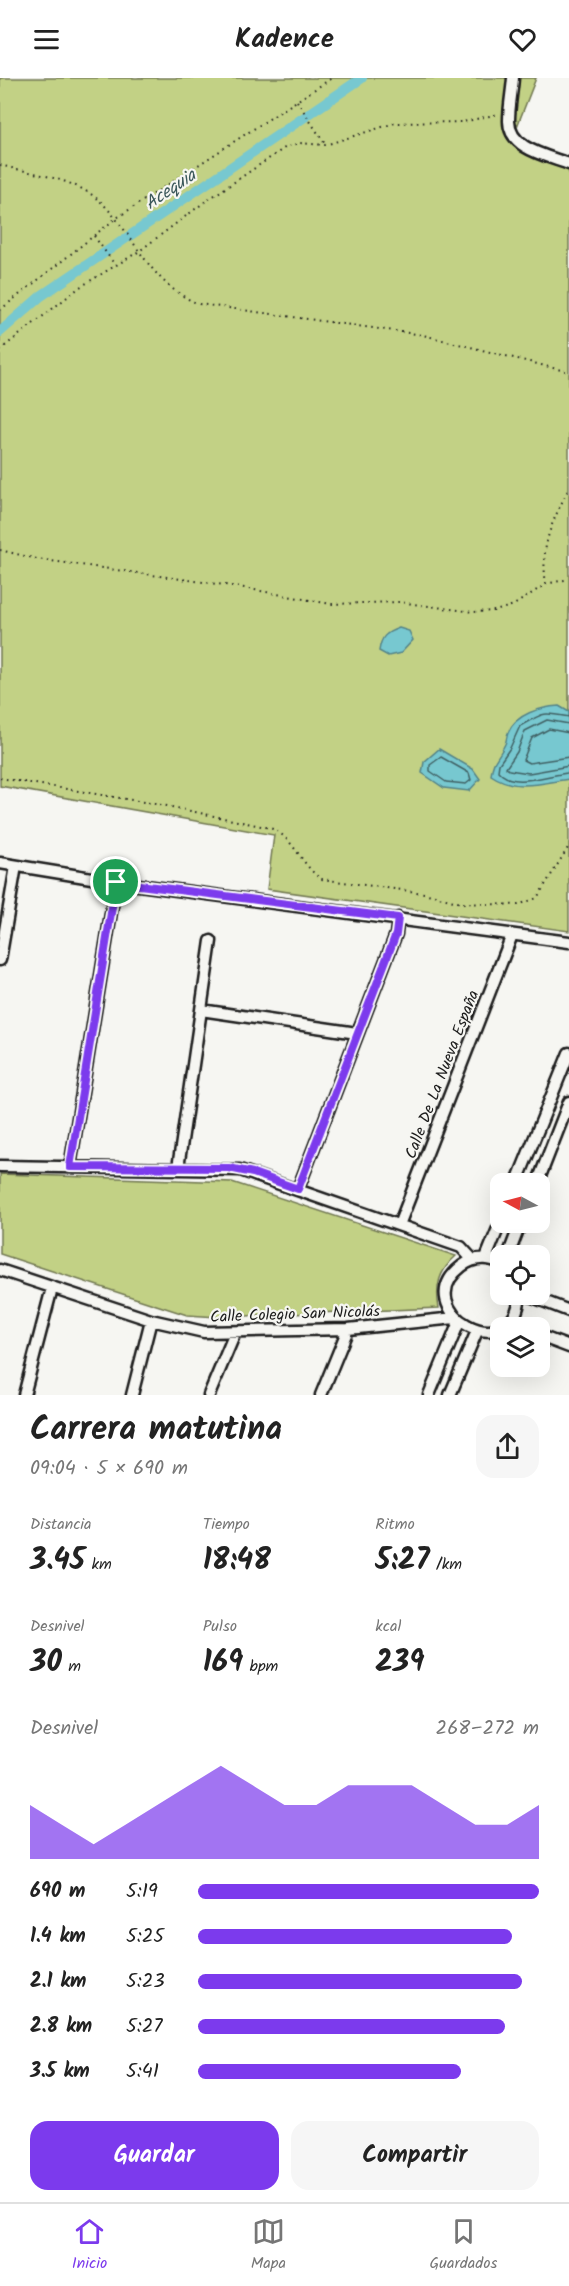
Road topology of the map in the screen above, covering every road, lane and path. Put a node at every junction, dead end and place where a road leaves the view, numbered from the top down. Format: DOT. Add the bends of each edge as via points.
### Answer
graph roads {
  1 [pos="332,78"];
  2 [pos="513,78"];
  3 [pos="297,101"];
  4 [pos="510,112"];
  5 [pos="325,145"];
  6 [pos="569,164"];
  7 [pos="0,165"];
  8 [pos="115,219"];
  9 [pos="94,236"];
  10 [pos="138,252"];
  11 [pos="115,265"];
  12 [pos="0,310"];
  13 [pos="0,350"];
  14 [pos="569,372"];
  15 [pos="569,488"];
  16 [pos="0,550"];
  17 [pos="569,579"];
  18 [pos="546,584"];
  19 [pos="0,778"];
  20 [pos="569,846"];
  21 [pos="0,863"];
  22 [pos="16,866"];
  23 [pos="116,882"];
  24 [pos="398,918"];
  25 [pos="512,935"];
  26 [pos="211,941"];
  27 [pos="569,942"];
  28 [pos="0,960"];
  29 [pos="201,1010"];
  30 [pos="357,1033"];
  31 [pos="569,1053"];
  32 [pos="569,1102"];
  33 [pos="0,1166"];
  34 [pos="70,1167"];
  35 [pos="178,1168"];
  36 [pos="520,1173"];
  37 [pos="541,1173"];
  38 [pos="298,1189"];
  39 [pos="399,1225"];
  40 [pos="496,1233"];
  41 [pos="486,1258"];
  42 [pos="490,1259"];
  43 [pos="473,1260"];
  44 [pos="0,1270"];
  45 [pos="52,1288"];
  46 [pos="550,1304"];
  47 [pos="569,1311"];
  48 [pos="151,1320"];
  49 [pos="457,1320"];
  50 [pos="348,1329"];
  51 [pos="490,1330"];
  52 [pos="477,1331"];
  53 [pos="236,1333"];
  54 [pos="550,1340"];
  55 [pos="569,1347"];
  56 [pos="24,1395"];
  57 [pos="132,1395"];
  58 [pos="209,1395"];
  59 [pos="321,1395"];
  60 [pos="429,1395"];
  61 [pos="450,1395"];
  1 -- 3 [label="path"];
  2 -- 4 [label="street"];
  3 -- 5 [label="path"];
  3 -- 8 [label="path"];
  4 -- 5 [label="path" via="463,122 395,123"];
  4 -- 6 [label="street" via="510,129 517,141"];
  5 -- 10 [label="path" via="299,143 286,147"];
  7 -- 8 [label="path" via="77,186 101,202"];
  8 -- 9 [label="path"];
  8 -- 10 [label="path"];
  9 -- 11 [label="path"];
  9 -- 12 [label="path"];
  10 -- 11 [label="path"];
  10 -- 14 [label="path" via="179,296 199,304 423,335"];
  11 -- 13 [label="path" via="80,286"];
  15 -- 18 [label="path" via="544,546"];
  16 -- 18 [label="path" via="331,604 399,602 473,612 495,611 514,605"];
  17 -- 18 [label="path"];
  19 -- 20 [label="path" via="270,828 292,843 310,871 321,879 424,893 460,903 518,905 537,898"];
  21 -- 22 [label="street"];
  22 -- 23 [label="street"];
  22 -- 28 [label="street"];
  23 -- 24 [label="street"];
  23 -- 34 [label="street"];
  24 -- 25 [label="street"];
  24 -- 30 [label="street" via="396,934"];
  25 -- 27 [label="street"];
  25 -- 39 [label="street, Calle De La Nueva España"];
  26 -- 29 [label="street"];
  29 -- 30 [label="street"];
  29 -- 35 [label="street"];
  30 -- 38 [label="street"];
  31 -- 36 [label="street"];
  32 -- 37 [label="street"];
  33 -- 34 [label="street"];
  34 -- 35 [label="street"];
  35 -- 38 [label="street" via="240,1170"];
  38 -- 39 [label="street"];
  39 -- 43 [label="street" via="461,1247"];
  40 -- 41 [label="street"];
  41 -- 42 [label="street"];
  41 -- 43 [label="street"];
  43 -- 49 [label="street" via="458,1269 448,1286 448,1304"];
  44 -- 45 [label="street, Calle Colegio San Nicolás"];
  45 -- 48 [label="street, Calle Colegio San Nicolás"];
  45 -- 56 [label="street"];
  46 -- 47 [label="street"];
  48 -- 53 [label="street, Calle Colegio San Nicolás" via="204,1332"];
  48 -- 57 [label="street"];
  49 -- 50 [label="street, Calle Colegio San Nicolás"];
  49 -- 52 [label="street"];
  49 -- 60 [label="street"];
  50 -- 53 [label="street, Calle Colegio San Nicolás"];
  50 -- 59 [label="street"];
  51 -- 52 [label="street"];
  52 -- 61 [label="street"];
  53 -- 58 [label="street"];
  54 -- 55 [label="street"];
}
